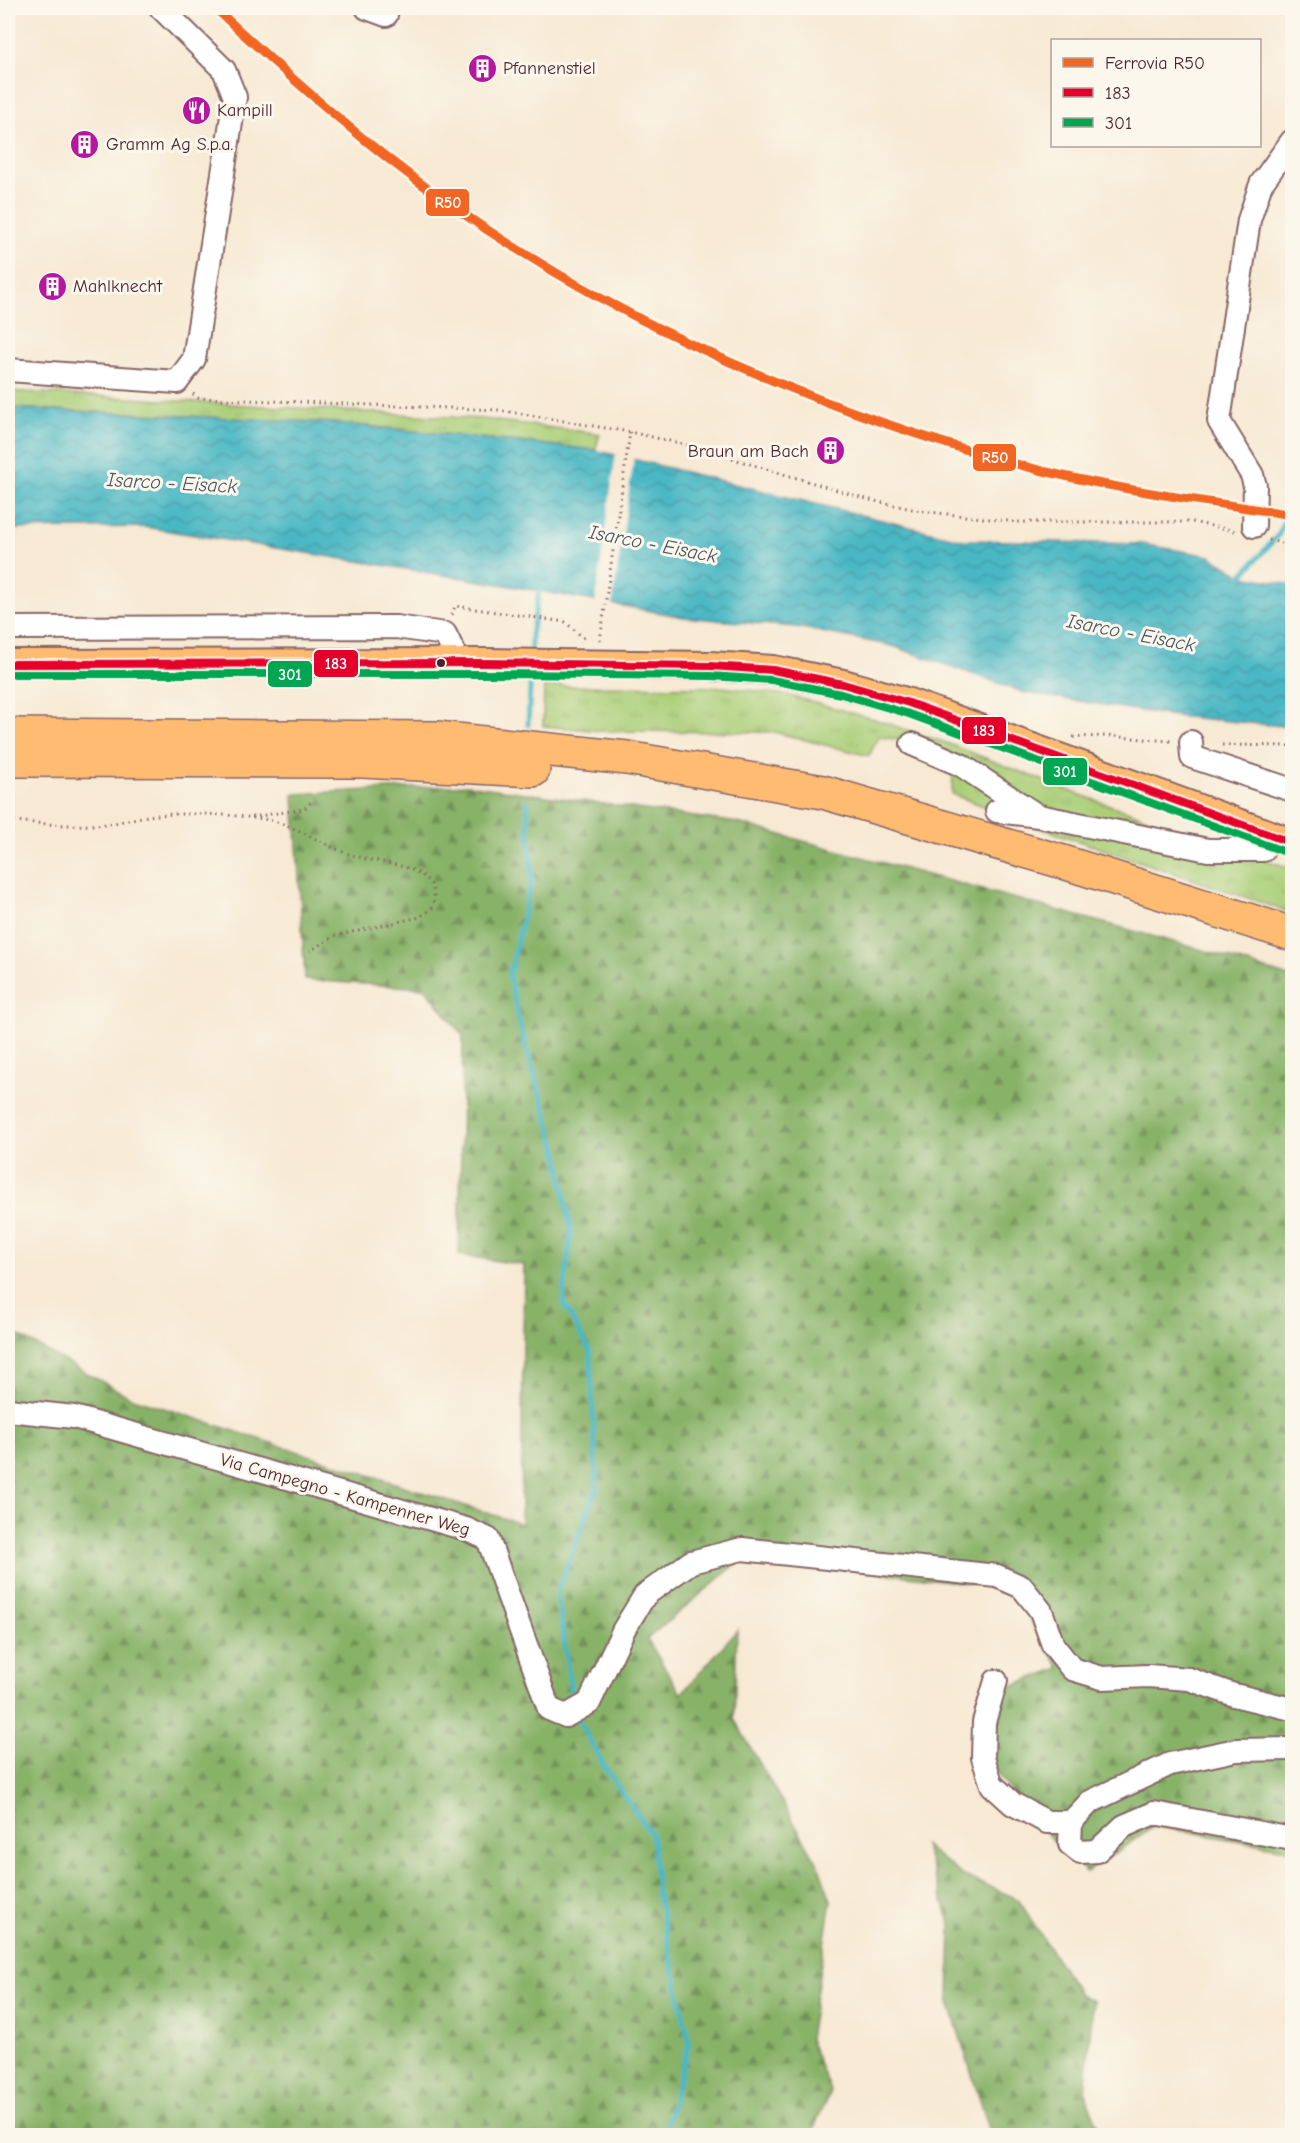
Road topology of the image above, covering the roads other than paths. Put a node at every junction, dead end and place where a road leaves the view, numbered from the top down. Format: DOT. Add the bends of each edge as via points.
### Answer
graph roads {
  1 [pos="161,8"];
  2 [pos="1293,141"];
  3 [pos="8,370"];
  4 [pos="1254,526"];
  5 [pos="8,628"];
  6 [pos="459,663"];
  7 [pos="8,664"];
  8 [pos="8,735"];
  9 [pos="1191,742"];
  10 [pos="912,744"];
  11 [pos="8,760"];
  12 [pos="1293,790"];
  13 [pos="998,811"];
  14 [pos="1039,816"];
  15 [pos="1281,839"];
  16 [pos="1293,934"];
  17 [pos="1293,956"];
  18 [pos="8,1410"];
  19 [pos="996,1681"];
  20 [pos="1293,1709"];
  21 [pos="1293,1749"];
  22 [pos="1071,1822"];
  23 [pos="1293,1839"];
  1 -- 3 [label="street" via="182,39 224,70 235,97 194,359 177,382"];
  2 -- 4 [label="street" via="1261,184 1249,220 1219,421 1252,475"];
  5 -- 6 [label="street" via="396,627 445,634"];
  6 -- 7 [label="main road"];
  6 -- 15 [label="main road" via="731,667 773,670 843,684 909,703"];
  8 -- 16 [label="highway" via="437,738 627,758 823,792 1063,861"];
  9 -- 12 [label="street" via="1192,756"];
  10 -- 14 [label="street" via="961,765"];
  11 -- 17 [label="highway" via="428,763 668,786 824,814 1057,881"];
  13 -- 14 [label="street"];
  14 -- 15 [label="street" via="1208,850 1263,850"];
  18 -- 20 [label="street, Via Campegno - Kampenner Weg" via="74,1417 466,1529 488,1539 549,1709 567,1716 589,1703 645,1595 691,1562 742,1549 997,1576 1022,1587 1041,1611 1053,1646 1072,1669 1102,1678 1189,1678 1234,1695"];
  19 -- 22 [label="street" via="984,1722 983,1758 992,1785 1012,1804 1047,1822"];
  21 -- 22 [label="street" via="1236,1750 1170,1764 1090,1802"];
  22 -- 23 [label="street" via="1070,1844 1080,1852 1097,1851 1124,1826 1154,1812"];
}
